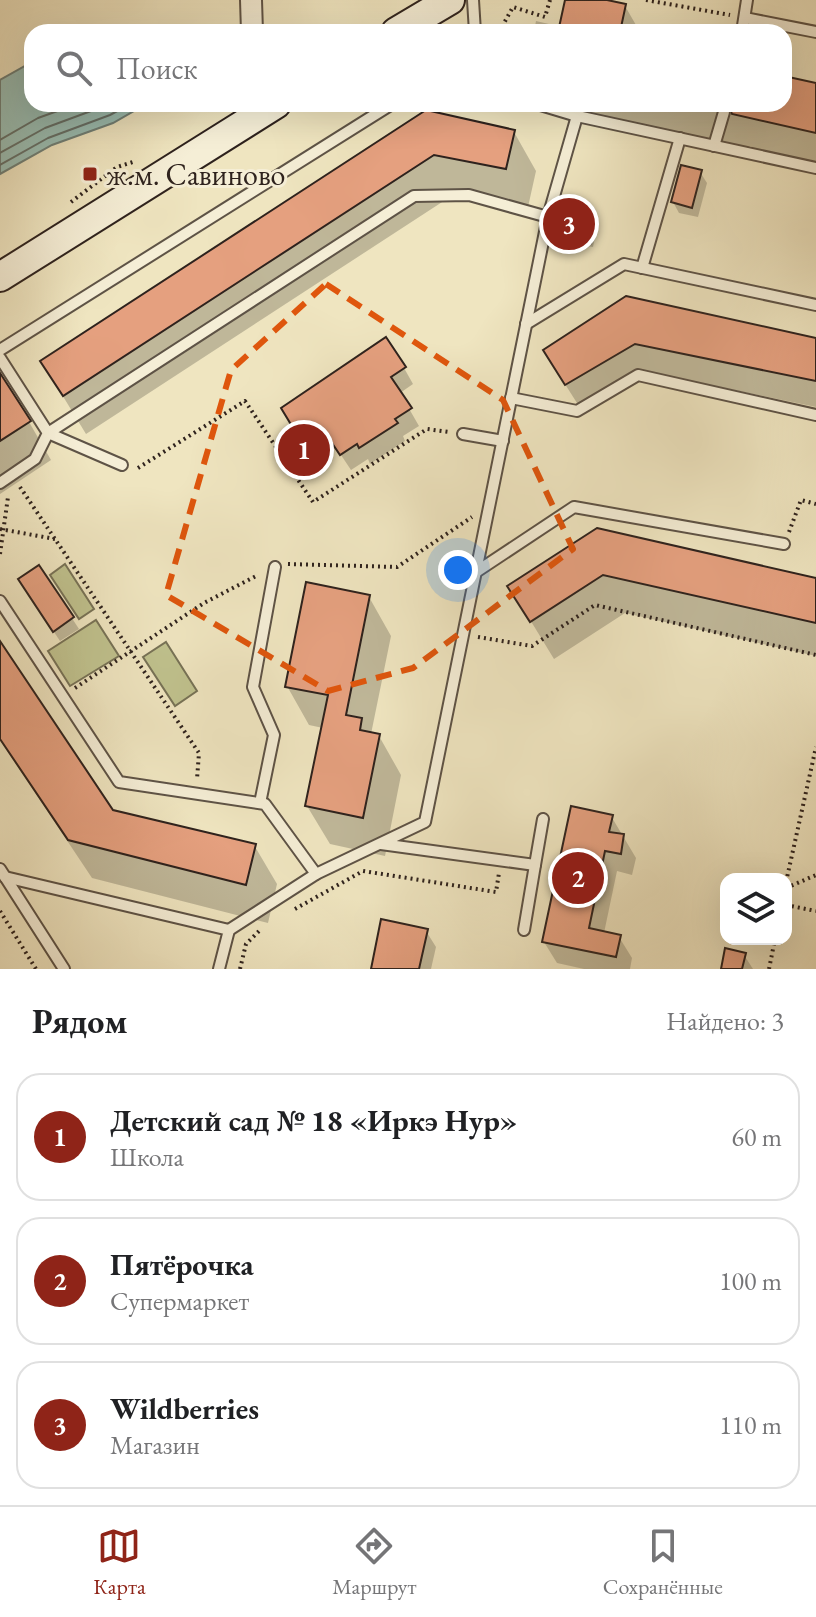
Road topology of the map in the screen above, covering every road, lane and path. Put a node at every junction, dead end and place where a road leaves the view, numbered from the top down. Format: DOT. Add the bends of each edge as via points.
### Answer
graph roads {
  1 [pos="251,0"];
  2 [pos="450,0"];
  3 [pos="473,0"];
  4 [pos="550,0"];
  5 [pos="646,0"];
  6 [pos="747,0"];
  7 [pos="745,18"];
  8 [pos="252,24"];
  9 [pos="410,24"];
  10 [pos="474,24"];
  11 [pos="503,24"];
  12 [pos="744,24"];
  13 [pos="775,24"];
  14 [pos="792,27"];
  15 [pos="816,32"];
  16 [pos="263,112"];
  17 [pos="379,112"];
  18 [pos="564,112"];
  19 [pos="724,112"];
  20 [pos="577,116"];
  21 [pos="680,138"];
  22 [pos="714,146"];
  23 [pos="816,168"];
  24 [pos="548,217"];
  25 [pos="642,268"];
  26 [pos="0,277"];
  27 [pos="816,305"];
  28 [pos="526,324"];
  29 [pos="0,350"];
  30 [pos="0,358"];
  31 [pos="511,398"];
  32 [pos="816,415"];
  33 [pos="48,433"];
  34 [pos="463,434"];
  35 [pos="503,441"];
  36 [pos="122,465"];
  37 [pos="12,475"];
  38 [pos="0,483"];
  39 [pos="816,504"];
  40 [pos="2,529"];
  41 [pos="55,539"];
  42 [pos="784,544"];
  43 [pos="0,554"];
  44 [pos="275,567"];
  45 [pos="476,572"];
  46 [pos="0,601"];
  47 [pos="463,634"];
  48 [pos="816,655"];
  49 [pos="816,747"];
  50 [pos="814,763"];
  51 [pos="195,793"];
  52 [pos="260,803"];
  53 [pos="543,819"];
  54 [pos="379,844"];
  55 [pos="535,865"];
  56 [pos="3,873"];
  57 [pos="789,873"];
  58 [pos="316,874"];
  59 [pos="816,875"];
  60 [pos="792,883"];
  61 [pos="496,892"];
  62 [pos="792,906"];
  63 [pos="293,910"];
  64 [pos="0,911"];
  65 [pos="816,911"];
  66 [pos="265,925"];
  67 [pos="229,930"];
  68 [pos="524,930"];
  69 [pos="774,945"];
  70 [pos="36,969"];
  71 [pos="64,969"];
  72 [pos="219,969"];
  73 [pos="240,969"];
  74 [pos="769,969"];
  1 -- 8 [label="street"];
  2 -- 9 [label="street"];
  3 -- 10 [label="lane"];
  4 -- 11 [label="path" via="545,17 513,7"];
  5 -- 7 [label="path"];
  6 -- 7 [label="lane"];
  7 -- 12 [label="lane"];
  7 -- 13 [label="lane"];
  14 -- 15 [label="lane"];
  16 -- 26 [label="street"];
  17 -- 29 [label="lane"];
  18 -- 20 [label="lane"];
  19 -- 22 [label="lane"];
  20 -- 21 [label="lane"];
  20 -- 24 [label="lane"];
  21 -- 22 [label="lane"];
  21 -- 25 [label="lane"];
  22 -- 23 [label="lane"];
  24 -- 28 [label="lane"];
  24 -- 33 [label="lane" via="469,195 414,196"];
  25 -- 27 [label="lane"];
  25 -- 28 [label="lane" via="624,264"];
  28 -- 31 [label="lane"];
  30 -- 33 [label="lane"];
  31 -- 32 [label="lane" via="577,411 638,375"];
  31 -- 35 [label="lane"];
  33 -- 36 [label="lane"];
  33 -- 37 [label="lane" via="35,459"];
  34 -- 35 [label="lane"];
  34 -- 36 [label="path" via="427,429 313,502 245,401 134,470"];
  35 -- 45 [label="lane"];
  37 -- 38 [label="lane"];
  37 -- 40 [label="path"];
  37 -- 41 [label="path"];
  39 -- 42 [label="path" via="801,500"];
  40 -- 41 [label="path"];
  40 -- 43 [label="path"];
  41 -- 51 [label="path" via="199,753"];
  42 -- 45 [label="lane" via="574,507"];
  44 -- 52 [label="lane" via="253,687 274,735"];
  45 -- 47 [label="lane"];
  46 -- 51 [label="lane" via="119,782"];
  47 -- 48 [label="path" via="532,646 595,605"];
  47 -- 54 [label="lane" via="425,822"];
  49 -- 50 [label="path"];
  50 -- 57 [label="path"];
  51 -- 52 [label="lane"];
  52 -- 58 [label="lane"];
  53 -- 55 [label="lane"];
  54 -- 55 [label="lane"];
  54 -- 58 [label="lane"];
  55 -- 68 [label="lane"];
  56 -- 67 [label="lane"];
  56 -- 71 [label="lane"];
  58 -- 67 [label="lane"];
  59 -- 60 [label="path"];
  61 -- 63 [label="path" via="363,871"];
  62 -- 65 [label="path"];
  64 -- 70 [label="path"];
  66 -- 73 [label="path" via="246,944"];
  67 -- 72 [label="lane"];
  69 -- 74 [label="path"];
}
